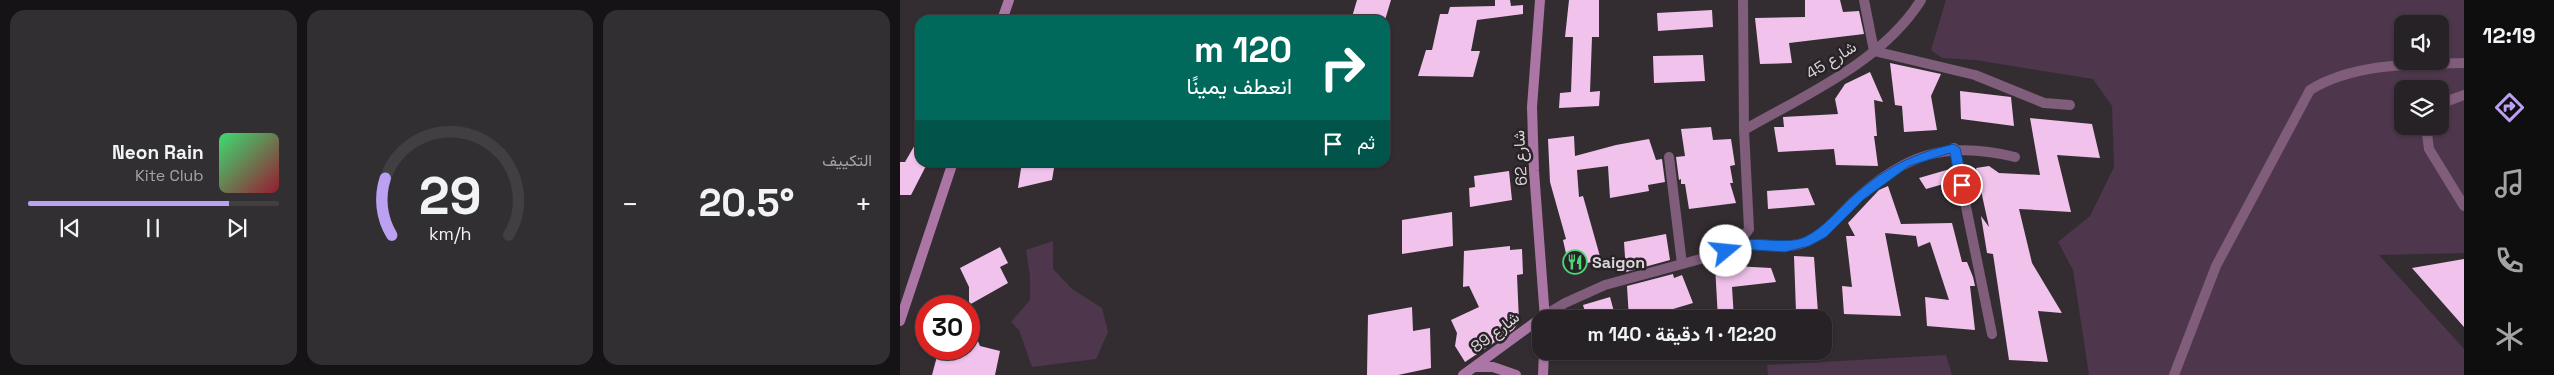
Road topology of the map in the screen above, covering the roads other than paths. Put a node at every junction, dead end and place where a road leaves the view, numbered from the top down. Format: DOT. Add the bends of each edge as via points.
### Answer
graph roads {
  1 [pos="1009,0"];
  2 [pos="1540,0"];
  3 [pos="1742,0"];
  4 [pos="1864,0"];
  5 [pos="1921,0"];
  6 [pos="1004,15"];
  7 [pos="1874,51"];
  8 [pos="2464,63"];
  9 [pos="2464,95"];
  10 [pos="2449,101"];
  11 [pos="2070,105"];
  12 [pos="1744,130"];
  13 [pos="2427,135"];
  14 [pos="1954,148"];
  15 [pos="1669,157"];
  16 [pos="2015,157"];
  17 [pos="951,167"];
  18 [pos="2464,206"];
  19 [pos="1738,244"];
  20 [pos="1682,264"];
  21 [pos="1544,310"];
  22 [pos="1556,310"];
  23 [pos="900,321"];
  24 [pos="1532,326"];
  25 [pos="1992,334"];
  26 [pos="1544,360"];
  27 [pos="1476,367"];
  28 [pos="1463,375"];
  29 [pos="1516,375"];
  30 [pos="1543,375"];
  31 [pos="2174,375"];
  1 -- 6 [label="street"];
  2 -- 21 [label="street, شارع 62" via="1532,107"];
  3 -- 12 [label="street"];
  4 -- 7 [label="street"];
  5 -- 7 [label="street, شارع 45" via="1908,19"];
  7 -- 11 [label="street" via="1975,75 2044,103"];
  7 -- 12 [label="street, شارع 45"];
  8 -- 31 [label="street" via="2347,72 2318,82 2310,90 2216,266"];
  9 -- 10 [label="street"];
  12 -- 19 [label="street" via="1749,228"];
  13 -- 18 [label="street" via="2429,149"];
  14 -- 16 [label="street" via="1982,148"];
  14 -- 19 [label="street" via="1905,163 1859,197 1822,234 1805,242 1785,247"];
  14 -- 25 [label="street"];
  15 -- 20 [label="street"];
  17 -- 23 [label="street"];
  19 -- 20 [label="street" via="1713,256"];
  20 -- 22 [label="street" via="1611,282 1582,293"];
  24 -- 27 [label="street, شارع 89"];
  26 -- 30 [label="street"];
  27 -- 28 [label="street, شارع 89"];
  27 -- 29 [label="street" via="1493,367"];
}
